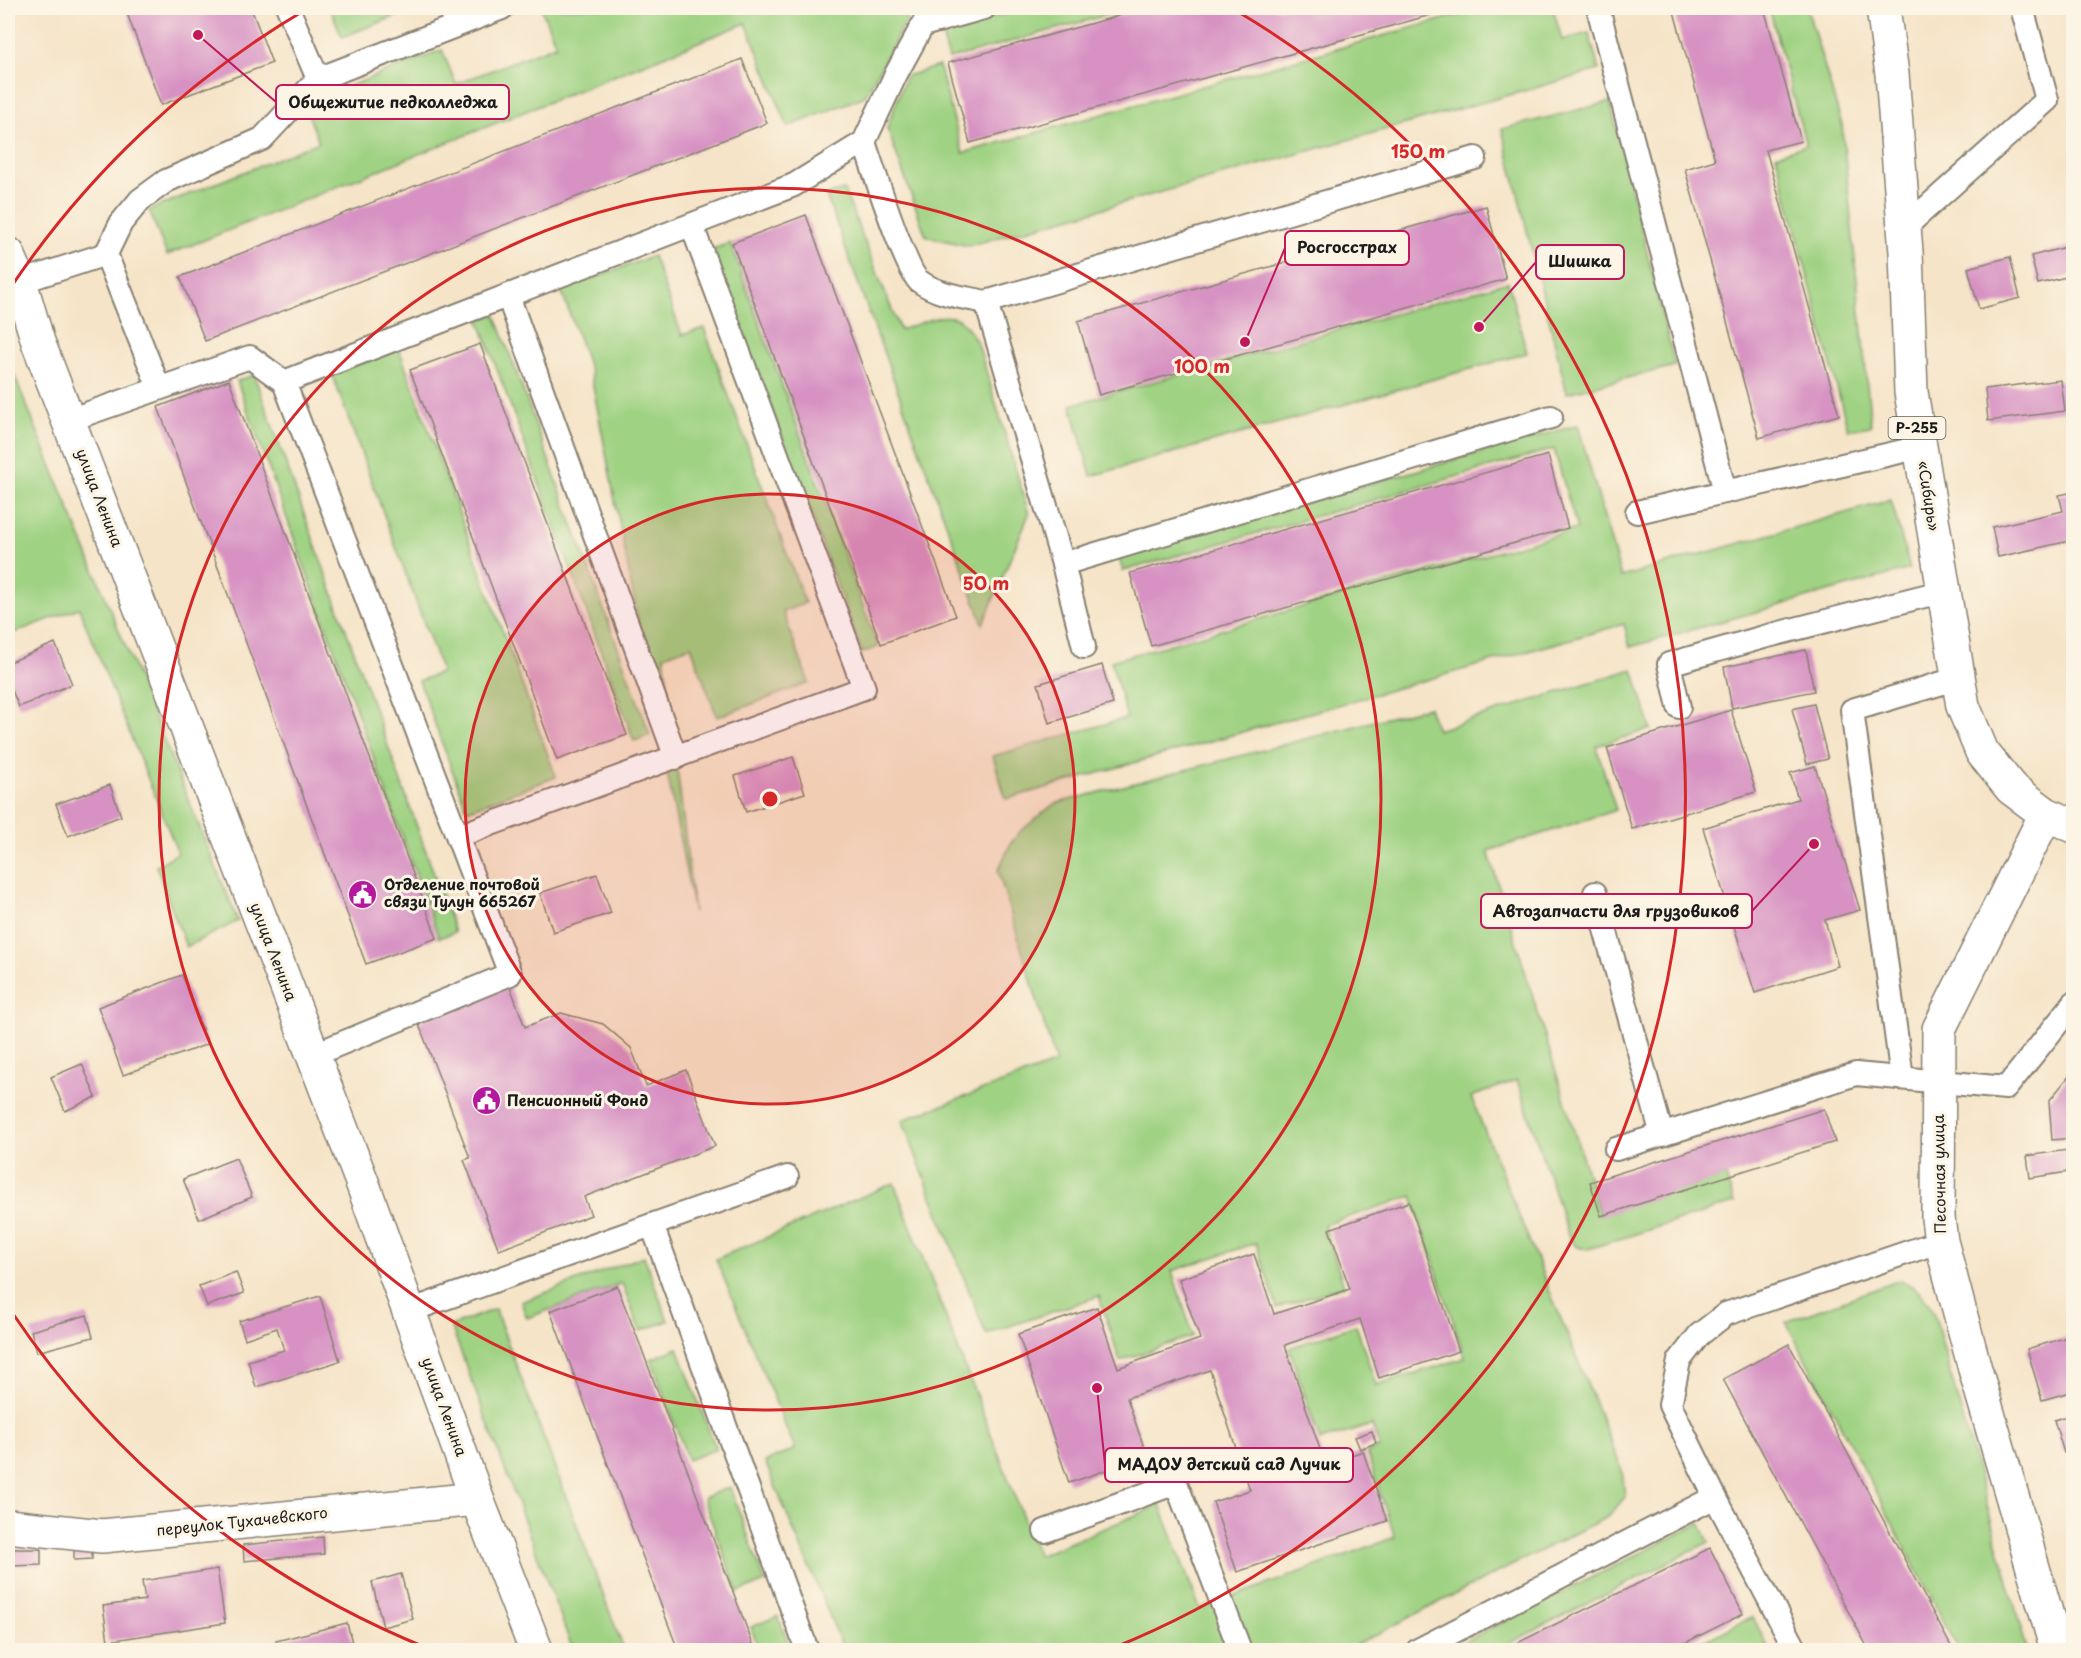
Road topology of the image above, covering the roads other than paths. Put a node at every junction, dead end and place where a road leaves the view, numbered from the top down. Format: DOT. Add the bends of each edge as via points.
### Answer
graph roads {
  1 [pos="288,8"];
  2 [pos="502,8"];
  3 [pos="984,8"];
  4 [pos="1598,8"];
  5 [pos="1883,8"];
  6 [pos="2022,8"];
  7 [pos="928,16"];
  8 [pos="318,79"];
  9 [pos="864,142"];
  10 [pos="1475,158"];
  11 [pos="692,225"];
  12 [pos="1904,228"];
  13 [pos="106,254"];
  14 [pos="14,268"];
  15 [pos="508,296"];
  16 [pos="986,302"];
  17 [pos="284,382"];
  18 [pos="159,388"];
  19 [pos="1551,417"];
  20 [pos="69,420"];
  21 [pos="1921,447"];
  22 [pos="1725,492"];
  23 [pos="1637,512"];
  24 [pos="1063,564"];
  25 [pos="1944,591"];
  26 [pos="1084,647"];
  27 [pos="1959,678"];
  28 [pos="1679,706"];
  29 [pos="676,758"];
  30 [pos="2060,820"];
  31 [pos="459,836"];
  32 [pos="1595,893"];
  33 [pos="2073,1003"];
  34 [pos="313,1055"];
  35 [pos="1902,1078"];
  36 [pos="1939,1081"];
  37 [pos="1662,1135"];
  38 [pos="1616,1149"];
  39 [pos="787,1177"];
  40 [pos="652,1225"];
  41 [pos="1941,1241"];
  42 [pos="409,1311"];
  43 [pos="1715,1497"];
  44 [pos="477,1499"];
  45 [pos="8,1526"];
  46 [pos="1045,1531"];
  47 [pos="536,1650"];
  48 [pos="807,1650"];
  49 [pos="1240,1650"];
  50 [pos="1418,1650"];
  51 [pos="1796,1650"];
  52 [pos="2057,1650"];
  1 -- 8 [label="lane"];
  2 -- 8 [label="lane"];
  3 -- 7 [label="lane"];
  4 -- 22 [label="lane"];
  5 -- 12 [label="main road, «Сибирь» / Р-255"];
  6 -- 12 [label="lane" via="2047,99"];
  7 -- 9 [label="lane"];
  8 -- 13 [label="lane" via="262,139 166,181 140,200 121,224"];
  9 -- 11 [label="lane" via="794,185"];
  9 -- 16 [label="lane" via="917,279 935,291"];
  10 -- 16 [label="lane"];
  11 -- 15 [label="lane"];
  11 -- 29 [label="lane" via="864,687"];
  12 -- 21 [label="main road, «Сибирь» / Р-255" via="1911,393"];
  13 -- 14 [label="lane"];
  13 -- 18 [label="lane"];
  14 -- 20 [label="main road, улица Ленина"];
  15 -- 17 [label="lane"];
  15 -- 29 [label="lane"];
  16 -- 24 [label="lane"];
  17 -- 18 [label="lane" via="250,357"];
  17 -- 31 [label="lane"];
  18 -- 20 [label="lane"];
  19 -- 24 [label="lane"];
  20 -- 34 [label="main road, улица Ленина"];
  21 -- 22 [label="lane"];
  21 -- 25 [label="main road, «Сибирь» / Р-255"];
  22 -- 23 [label="lane"];
  24 -- 26 [label="lane"];
  25 -- 27 [label="main road, «Сибирь» / Р-255"];
  25 -- 28 [label="lane" via="1669,664"];
  27 -- 30 [label="main road, «Сибирь» / Р-255" via="1963,706 1982,752 2011,788"];
  27 -- 35 [label="lane" via="1852,710"];
  29 -- 31 [label="lane"];
  30 -- 36 [label="main road, Песочная улица" via="1939,1029"];
  31 -- 34 [label="lane" via="510,974"];
  32 -- 37 [label="lane"];
  33 -- 36 [label="lane" via="2006,1088"];
  34 -- 42 [label="main road, улица Ленина"];
  35 -- 36 [label="lane"];
  35 -- 37 [label="lane" via="1856,1074"];
  36 -- 41 [label="main road, Песочная улица"];
  37 -- 38 [label="lane"];
  39 -- 40 [label="lane"];
  40 -- 42 [label="lane"];
  40 -- 48 [label="lane"];
  41 -- 43 [label="lane" via="1726,1314 1699,1335 1678,1361 1670,1405"];
  41 -- 52 [label="main road, Песочная улица"];
  42 -- 44 [label="main road, улица Ленина"];
  43 -- 50 [label="lane"];
  43 -- 51 [label="lane"];
  44 -- 45 [label="main road, переулок Тухачевского" via="102,1536"];
  44 -- 47 [label="main road, улица Ленина"];
  46 -- 49 [label="lane" via="1176,1483"];
}
